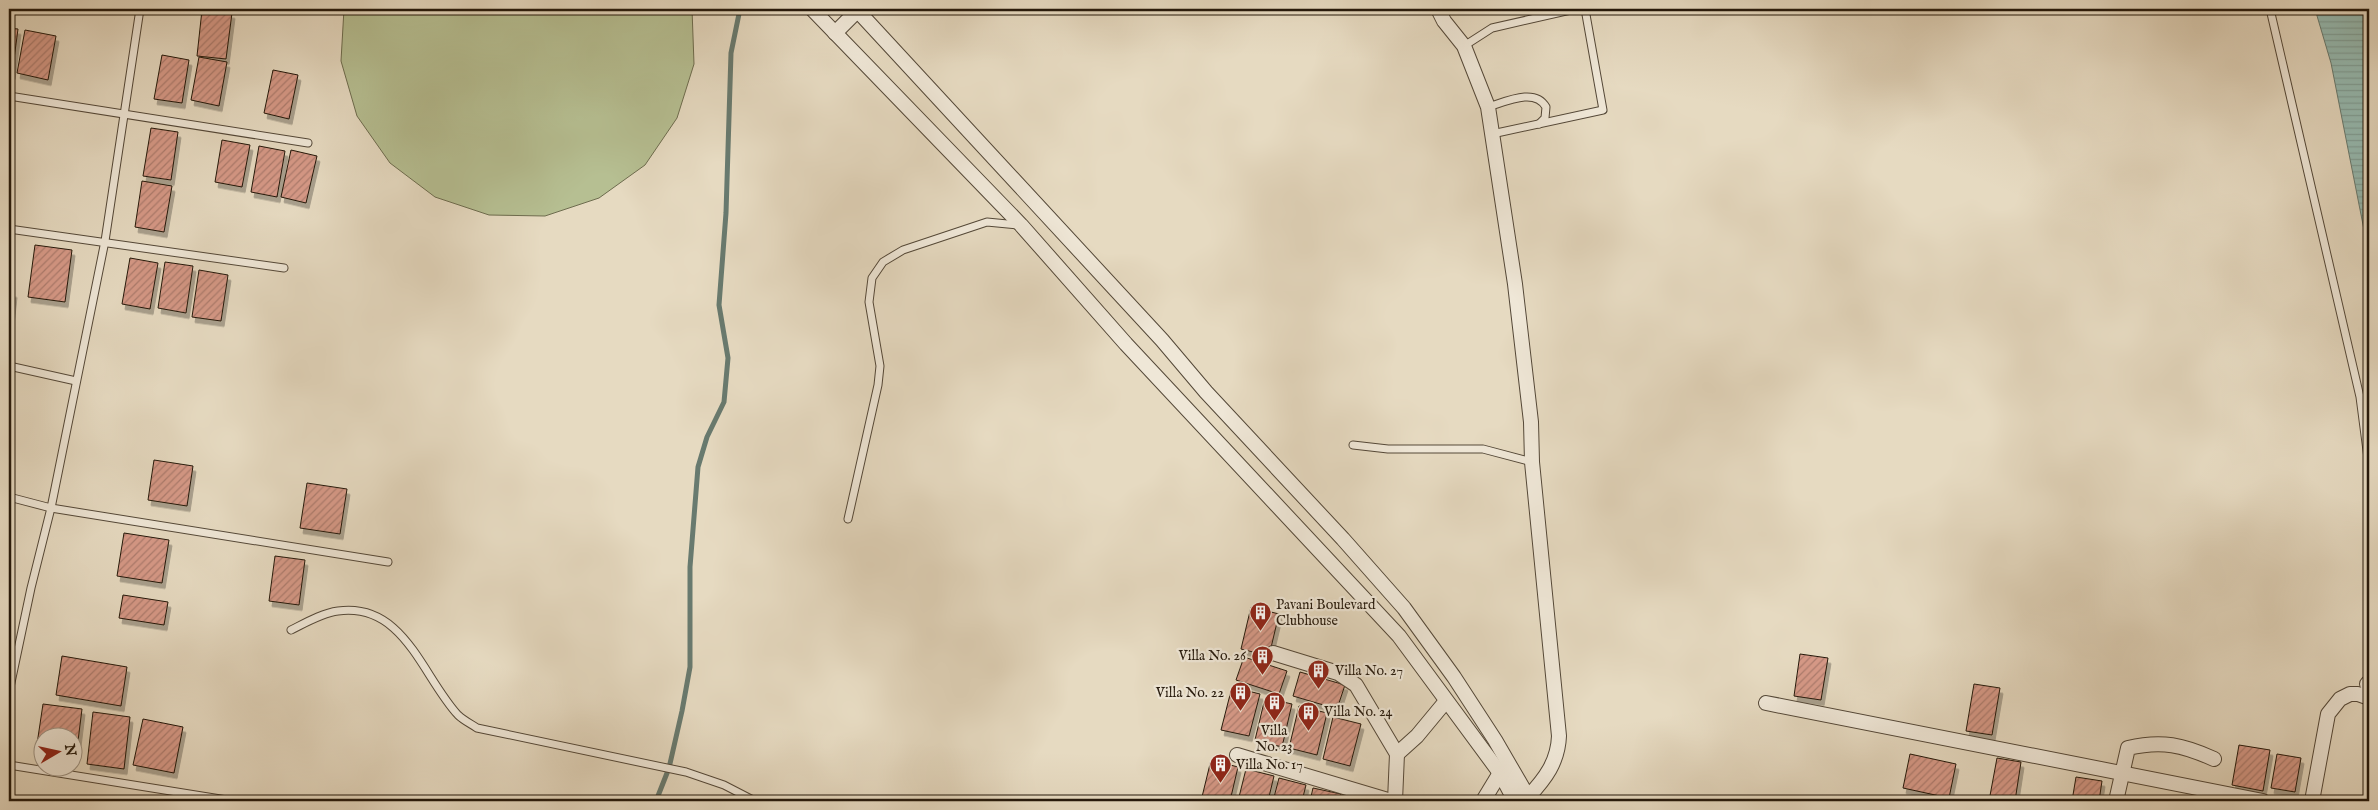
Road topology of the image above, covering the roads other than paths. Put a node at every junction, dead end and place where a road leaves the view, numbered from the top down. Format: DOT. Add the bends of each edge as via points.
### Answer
graph roads {
  1 [pos="140,9"];
  2 [pos="812,9"];
  3 [pos="1438,9"];
  4 [pos="1575,9"];
  5 [pos="1585,9"];
  6 [pos="2270,9"];
  7 [pos="857,10"];
  8 [pos="835,33"];
  9 [pos="1464,46"];
  10 [pos="9,96"];
  11 [pos="1488,106"];
  12 [pos="123,114"];
  13 [pos="1539,124"];
  14 [pos="1492,134"];
  15 [pos="308,143"];
  16 [pos="1021,225"];
  17 [pos="9,229"];
  18 [pos="105,241"];
  19 [pos="284,268"];
  20 [pos="9,366"];
  21 [pos="76,381"];
  22 [pos="1352,445"];
  23 [pos="1532,462"];
  24 [pos="2369,466"];
  25 [pos="9,497"];
  26 [pos="51,508"];
  27 [pos="848,519"];
  28 [pos="388,562"];
  29 [pos="291,630"];
  30 [pos="1274,653"];
  31 [pos="2367,687"];
  32 [pos="9,692"];
  33 [pos="1446,701"];
  34 [pos="1766,703"];
  35 [pos="1397,754"];
  36 [pos="1237,755"];
  37 [pos="2214,759"];
  38 [pos="9,765"];
  39 [pos="2122,773"];
  40 [pos="1500,774"];
  41 [pos="742,793"];
  42 [pos="1524,800"];
  43 [pos="233,801"];
  44 [pos="738,801"];
  45 [pos="755,801"];
  46 [pos="1391,801"];
  47 [pos="1395,801"];
  48 [pos="1483,801"];
  49 [pos="2116,801"];
  50 [pos="2263,801"];
  51 [pos="2312,801"];
  1 -- 12 [label="lane"];
  2 -- 8 [label="street"];
  3 -- 9 [label="street"];
  4 -- 9 [label="lane" via="1492,28"];
  5 -- 13 [label="lane" via="1603,110"];
  6 -- 24 [label="lane" via="2360,397"];
  7 -- 8 [label="street"];
  7 -- 42 [label="street" via="1404,608 1495,740"];
  8 -- 16 [label="street"];
  9 -- 11 [label="street"];
  10 -- 12 [label="lane"];
  11 -- 13 [label="lane" via="1529,96 1538,98 1546,107 1545,118"];
  11 -- 14 [label="street"];
  12 -- 15 [label="lane"];
  12 -- 18 [label="lane"];
  13 -- 14 [label="lane"];
  14 -- 23 [label="street" via="1532,422"];
  16 -- 27 [label="lane" via="987,222 903,250 883,262 872,278 869,302 880,366"];
  16 -- 33 [label="street" via="1126,344 1399,636"];
  17 -- 18 [label="lane"];
  18 -- 19 [label="lane"];
  18 -- 21 [label="lane"];
  20 -- 21 [label="lane"];
  21 -- 26 [label="lane"];
  22 -- 23 [label="lane" via="1388,449 1483,449"];
  23 -- 42 [label="street" via="1560,736 1556,759 1545,778"];
  25 -- 26 [label="lane"];
  26 -- 28 [label="lane"];
  26 -- 32 [label="lane" via="30,588"];
  29 -- 41 [label="lane" via="336,611 359,610 386,620 409,642 459,716 477,728 686,772"];
  30 -- 35 [label="street" via="1338,672 1356,685"];
  31 -- 51 [label="street" via="2340,699 2328,714"];
  33 -- 35 [label="street"];
  33 -- 40 [label="street"];
  34 -- 39 [label="street"];
  35 -- 47 [label="street"];
  36 -- 46 [label="street"];
  37 -- 39 [label="street" via="2186,747 2150,743 2128,748"];
  38 -- 43 [label="lane"];
  39 -- 49 [label="street"];
  39 -- 50 [label="street"];
  40 -- 42 [label="street"];
  40 -- 48 [label="street"];
  41 -- 44 [label="lane"];
  41 -- 45 [label="lane"];
}
